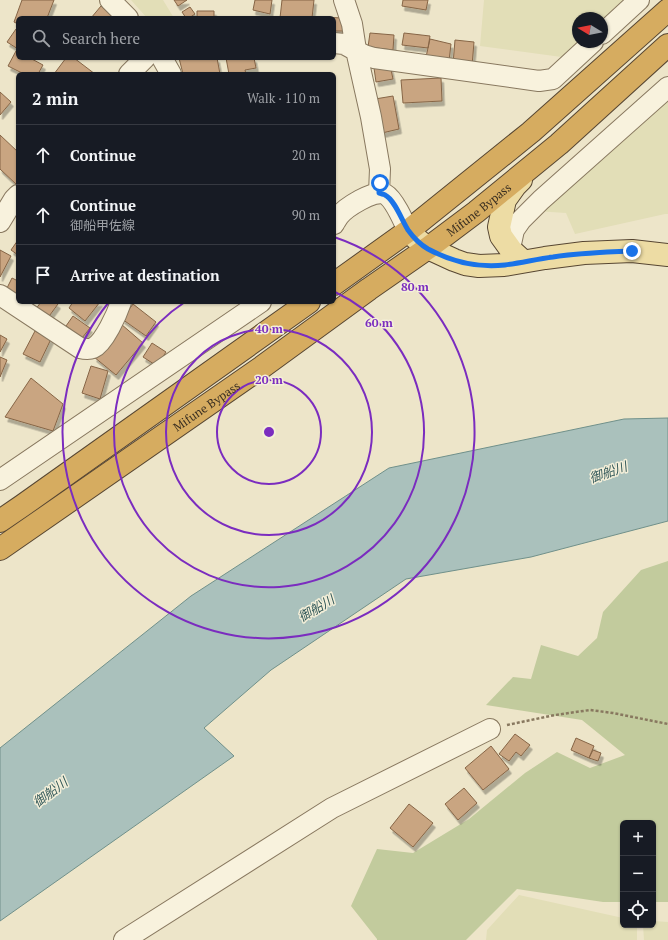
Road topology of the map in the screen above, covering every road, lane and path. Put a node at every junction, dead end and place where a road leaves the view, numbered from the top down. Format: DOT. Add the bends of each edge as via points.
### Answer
graph roads {
  1 [pos="110,0"];
  2 [pos="344,0"];
  3 [pos="639,0"];
  4 [pos="668,10"];
  5 [pos="126,16"];
  6 [pos="608,28"];
  7 [pos="336,43"];
  8 [pos="668,45"];
  9 [pos="587,48"];
  10 [pos="356,50"];
  11 [pos="143,60"];
  12 [pos="163,60"];
  13 [pos="131,72"];
  14 [pos="170,72"];
  15 [pos="668,87"];
  16 [pos="547,153"];
  17 [pos="379,193"];
  18 [pos="16,198"];
  19 [pos="336,221"];
  20 [pos="0,222"];
  21 [pos="408,231"];
  22 [pos="428,248"];
  23 [pos="668,255"];
  24 [pos="517,256"];
  25 [pos="336,283"];
  26 [pos="0,295"];
  27 [pos="120,304"];
  28 [pos="258,304"];
  29 [pos="306,304"];
  30 [pos="0,480"];
  31 [pos="0,521"];
  32 [pos="0,549"];
  33 [pos="668,724"];
  34 [pos="490,729"];
  35 [pos="124,940"];
  1 -- 5 [label="street"];
  2 -- 10 [label="street" via="352,24"];
  3 -- 6 [label="street"];
  4 -- 21 [label="highway" via="531,132"];
  7 -- 10 [label="street"];
  8 -- 16 [label="highway, Mifune Bypass"];
  9 -- 10 [label="street" via="553,79 539,81 374,58"];
  10 -- 17 [label="street" via="380,169"];
  11 -- 13 [label="street"];
  12 -- 14 [label="street"];
  15 -- 24 [label="street" via="521,220 514,230 511,244"];
  16 -- 22 [label="highway, Mifune Bypass"];
  16 -- 24 [label="main road" via="505,200 499,227 501,236"];
  17 -- 19 [label="street" via="355,203"];
  17 -- 21 [label="street" via="393,203"];
  18 -- 20 [label="street"];
  21 -- 22 [label="main road"];
  21 -- 25 [label="highway"];
  22 -- 24 [label="main road" via="465,264 479,266 504,265"];
  22 -- 32 [label="highway, Mifune Bypass"];
  23 -- 24 [label="main road" via="632,251 592,252 545,258"];
  26 -- 27 [label="street" via="80,348 88,350 100,342 115,319"];
  28 -- 30 [label="street"];
  29 -- 31 [label="highway, Mifune Bypass"];
  33 -- 34 [label="path" via="590,710"];
  34 -- 35 [label="street" via="332,808"];
}
